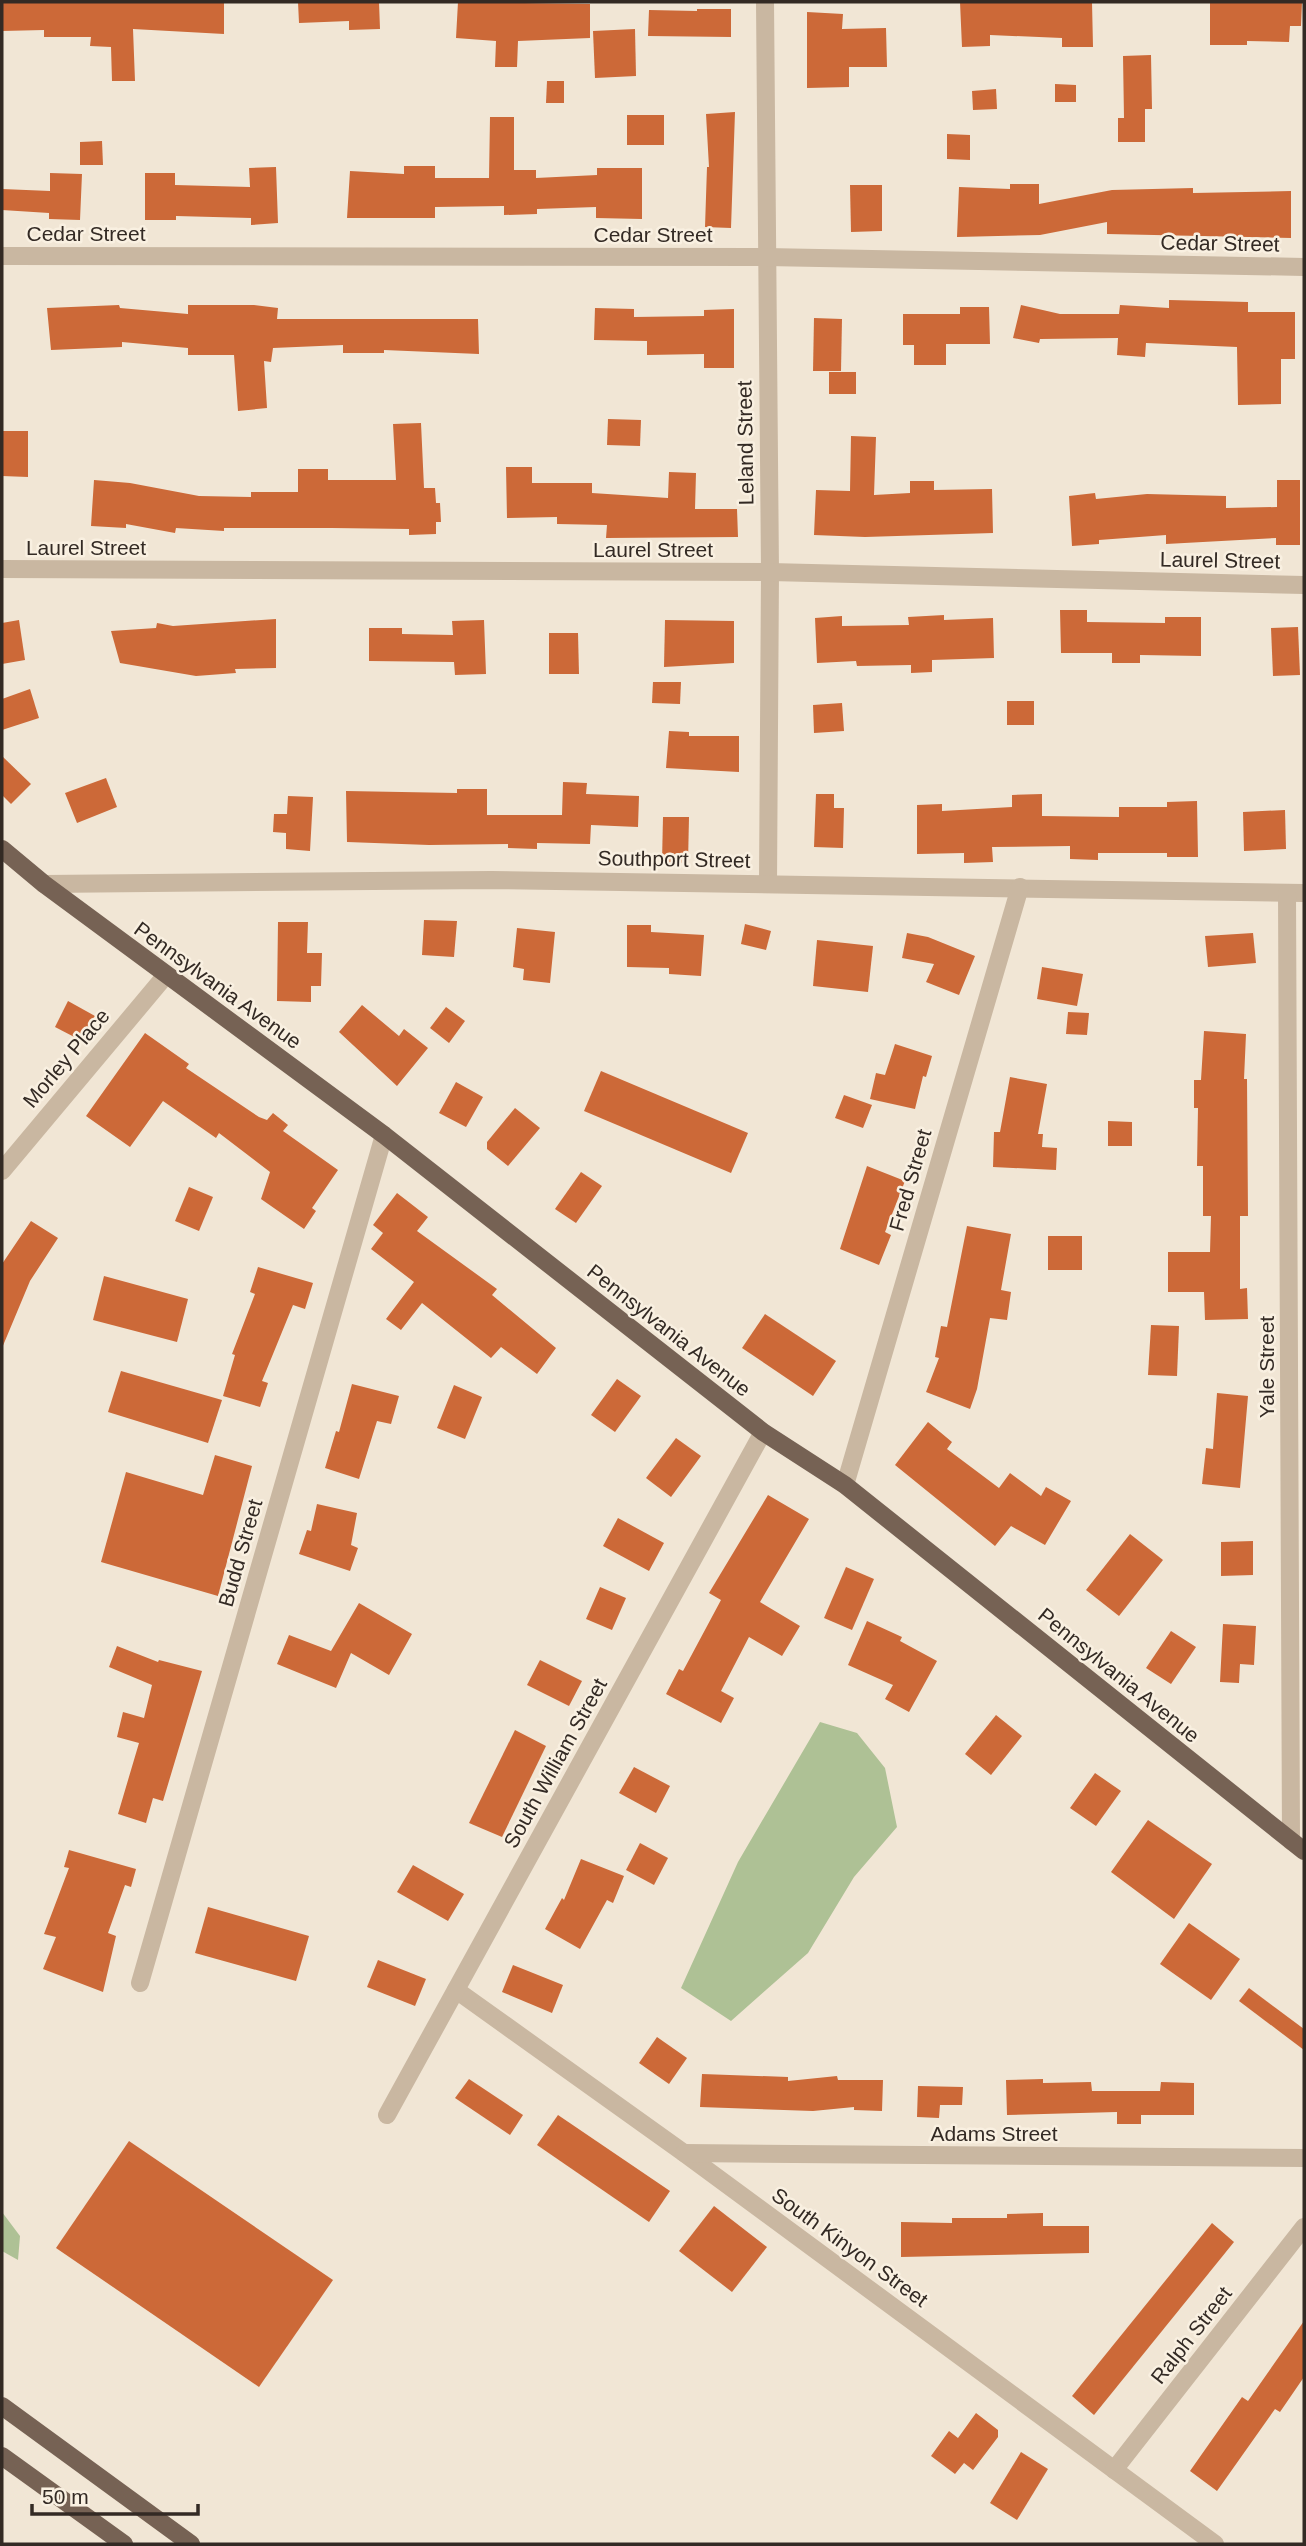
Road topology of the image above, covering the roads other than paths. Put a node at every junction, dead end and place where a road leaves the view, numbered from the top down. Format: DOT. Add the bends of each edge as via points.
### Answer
graph roads {
  1 [pos="765,2"];
  2 [pos="2,256"];
  3 [pos="766,257"];
  4 [pos="1304,267"];
  5 [pos="2,569"];
  6 [pos="770,572"];
  7 [pos="1304,585"];
  8 [pos="3,854"];
  9 [pos="768,883"];
  10 [pos="44,884"];
  11 [pos="1020,887"];
  12 [pos="1296,893"];
  13 [pos="166,975"];
  14 [pos="383,1135"];
  15 [pos="2,1171"];
  16 [pos="763,1432"];
  17 [pos="845,1485"];
  18 [pos="1297,1846"];
  19 [pos="140,1983"];
  20 [pos="456,1990"];
  21 [pos="387,2115"];
  22 [pos="684,2153"];
  23 [pos="1304,2158"];
  24 [pos="1304,2227"];
  25 [pos="2,2406"];
  26 [pos="2,2456"];
  27 [pos="1114,2470"];
  28 [pos="124,2544"];
  29 [pos="191,2544"];
  30 [pos="1215,2544"];
  1 -- 3 [label="street, Leland Street"];
  2 -- 3 [label="street, Cedar Street"];
  3 -- 4 [label="street, Cedar Street"];
  3 -- 6 [label="street, Leland Street"];
  5 -- 6 [label="street, Laurel Street"];
  6 -- 7 [label="street, Laurel Street"];
  6 -- 9 [label="street, Leland Street"];
  8 -- 10 [label="main road, Pennsylvania Avenue"];
  9 -- 10 [label="street, Southport Street"];
  9 -- 11 [label="street, Southport Street"];
  10 -- 13 [label="main road, Pennsylvania Avenue"];
  11 -- 12 [label="street, Southport Street"];
  11 -- 17 [label="street, Fred Street"];
  12 -- 18 [label="street, Yale Street"];
  13 -- 14 [label="main road, Pennsylvania Avenue"];
  13 -- 15 [label="street, Morley Place"];
  14 -- 16 [label="main road, Pennsylvania Avenue"];
  14 -- 19 [label="street, Budd Street"];
  16 -- 17 [label="main road, Pennsylvania Avenue"];
  16 -- 20 [label="street, South William Street"];
  17 -- 18 [label="main road, Pennsylvania Avenue"];
  20 -- 21 [label="street, South William Street"];
  20 -- 22 [label="street, South Kinyon Street"];
  22 -- 23 [label="street, Adams Street"];
  22 -- 27 [label="street, South Kinyon Street"];
  24 -- 27 [label="street, Ralph Street"];
  25 -- 29 [label="main road"];
  26 -- 28 [label="main road"];
  27 -- 30 [label="street, South Kinyon Street"];
}
